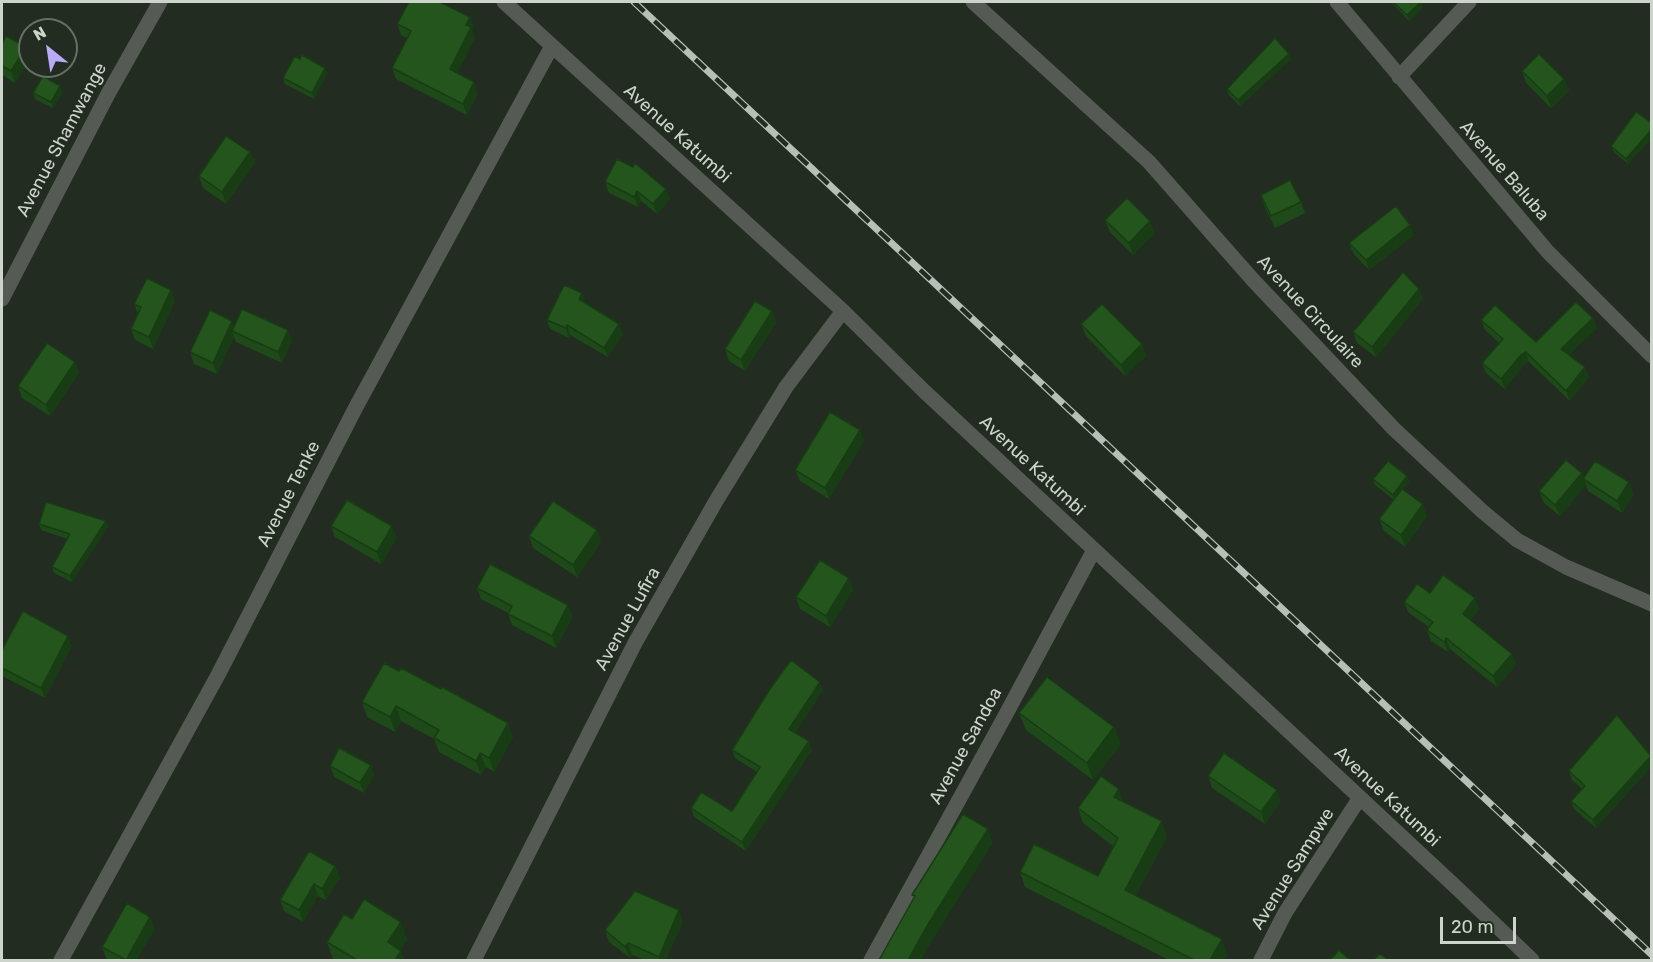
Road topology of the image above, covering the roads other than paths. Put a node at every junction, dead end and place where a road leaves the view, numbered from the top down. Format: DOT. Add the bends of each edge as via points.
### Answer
graph roads {
  1 [pos="160,2"];
  2 [pos="504,2"];
  3 [pos="974,2"];
  4 [pos="1337,2"];
  5 [pos="1469,2"];
  6 [pos="552,46"];
  7 [pos="1398,77"];
  8 [pos="2,299"];
  9 [pos="843,311"];
  10 [pos="1652,356"];
  11 [pos="1094,550"];
  12 [pos="1652,604"];
  13 [pos="1359,798"];
  14 [pos="1528,959"];
  15 [pos="61,960"];
  16 [pos="474,960"];
  17 [pos="871,960"];
  18 [pos="1261,960"];
  1 -- 8 [label="street, Avenue Shamwange"];
  2 -- 6 [label="street, Avenue Katumbi"];
  3 -- 12 [label="street, Avenue Circulaire" via="1149,162 1253,280 1394,429 1482,511 1516,540 1566,567"];
  4 -- 7 [label="street, Avenue Baluba"];
  5 -- 7 [label="street"];
  6 -- 9 [label="street, Avenue Katumbi"];
  6 -- 15 [label="street, Avenue Tenke" via="356,407 218,675"];
  7 -- 10 [label="street, Avenue Baluba" via="1548,252"];
  9 -- 11 [label="street, Avenue Katumbi"];
  9 -- 16 [label="street, Avenue Lufira" via="786,387 635,643"];
  11 -- 13 [label="street, Avenue Katumbi"];
  11 -- 17 [label="street, Avenue Sandoa"];
  13 -- 14 [label="street, Avenue Katumbi"];
  13 -- 18 [label="street, Avenue Sampwe" via="1285,913"];
}
